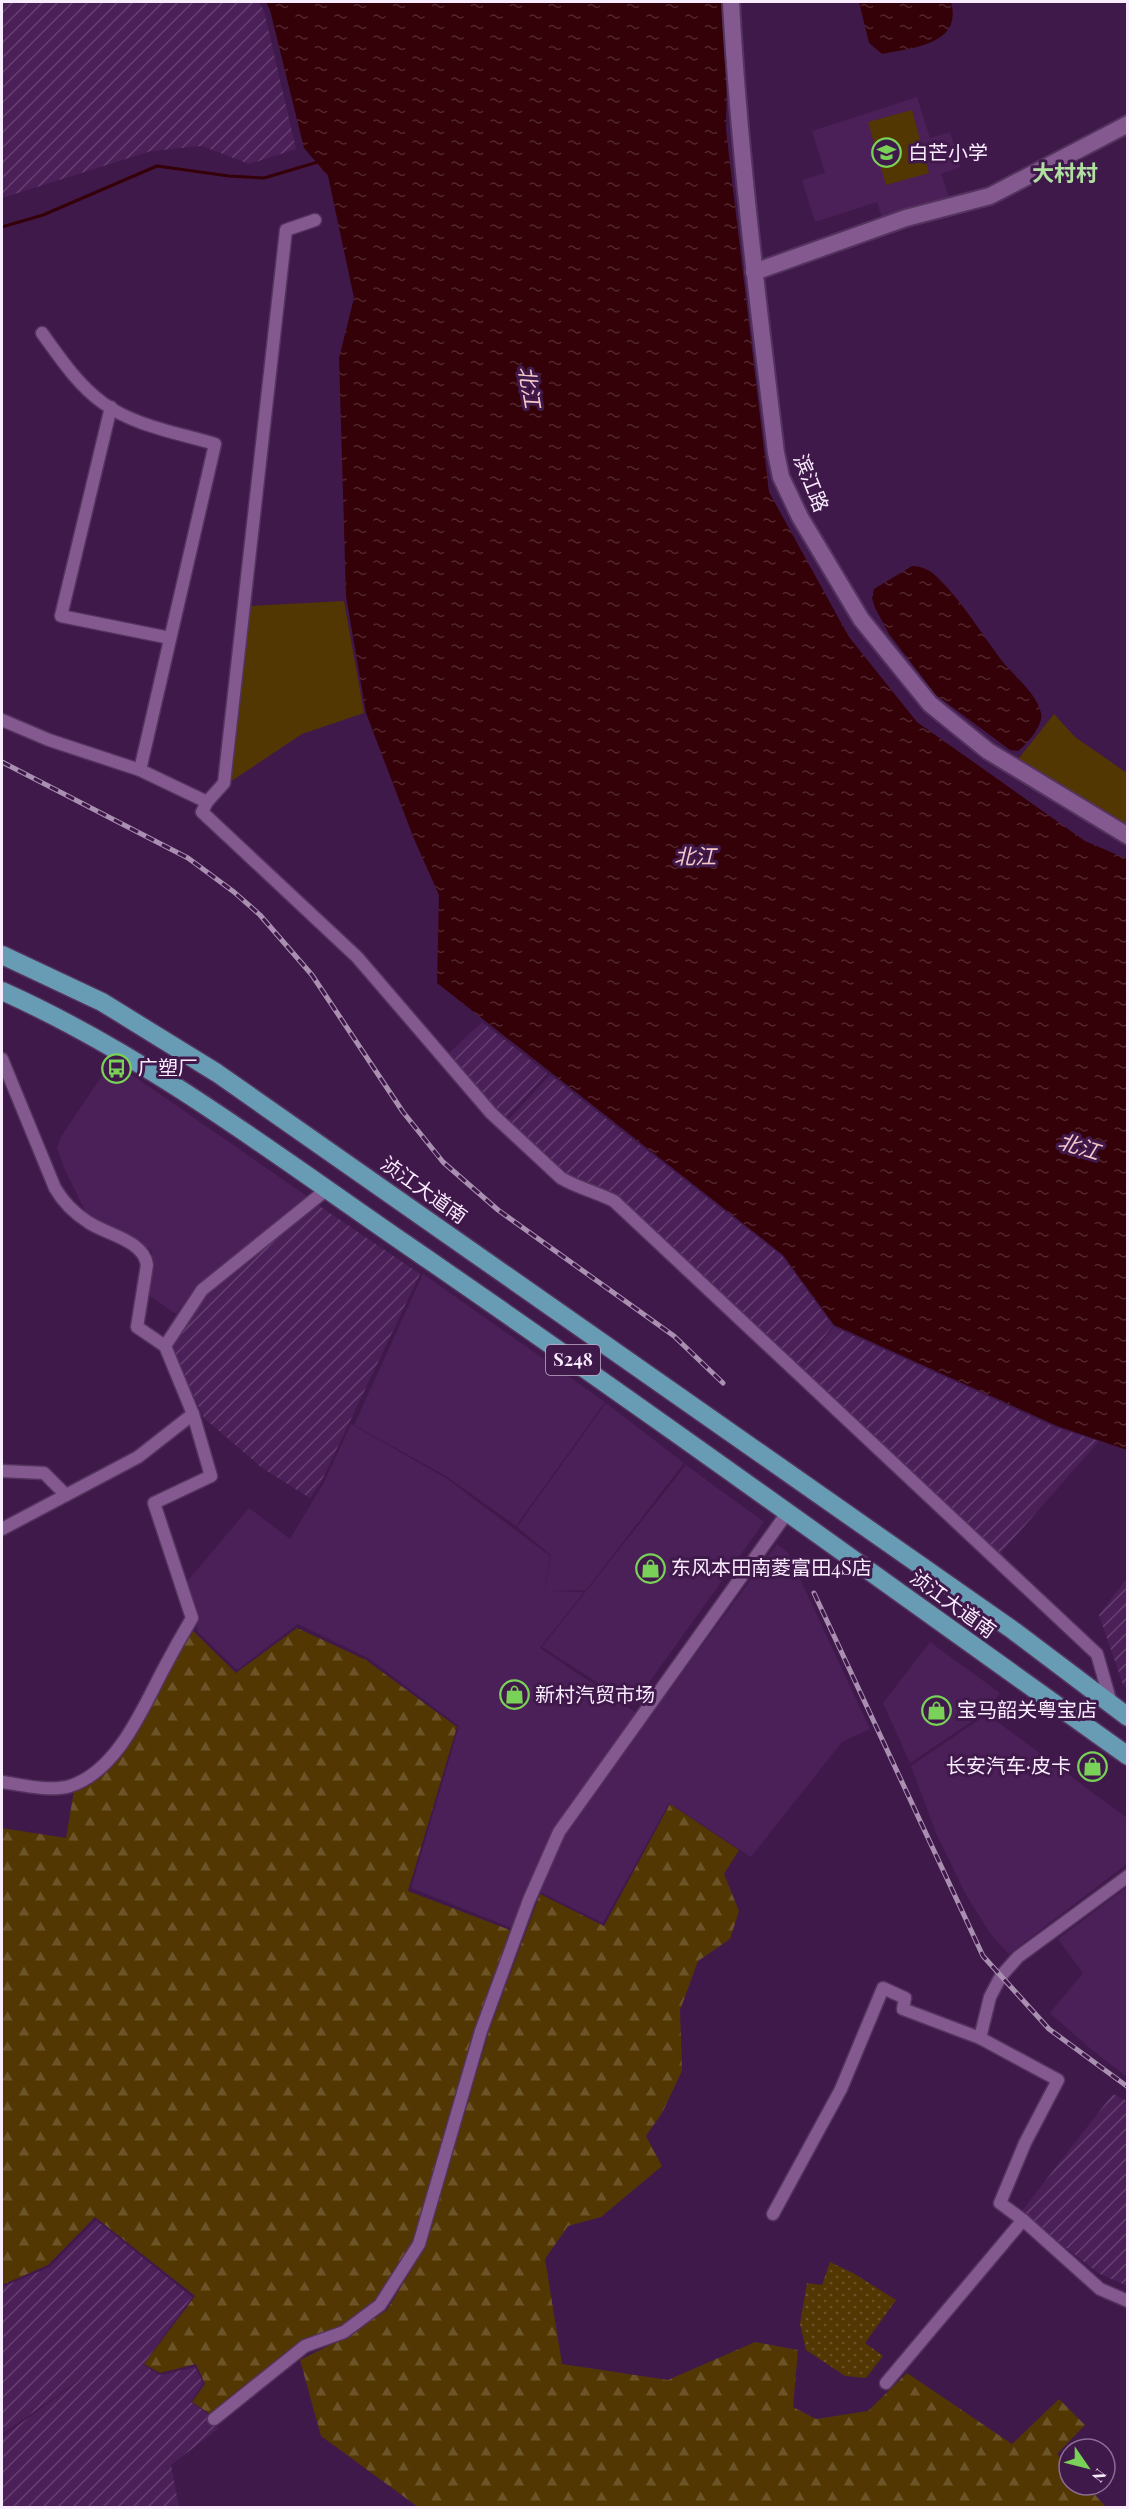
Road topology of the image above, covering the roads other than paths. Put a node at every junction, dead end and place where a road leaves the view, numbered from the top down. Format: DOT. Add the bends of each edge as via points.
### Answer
graph roads {
  1 [pos="731,2"];
  2 [pos="1128,123"];
  3 [pos="315,220"];
  4 [pos="754,272"];
  5 [pos="42,333"];
  6 [pos="111,407"];
  7 [pos="170,638"];
  8 [pos="2,720"];
  9 [pos="140,770"];
  10 [pos="207,802"];
  11 [pos="1128,836"];
  12 [pos="2,955"];
  13 [pos="2,993"];
  14 [pos="2,1059"];
  15 [pos="326,1190"];
  16 [pos="165,1346"];
  17 [pos="193,1414"];
  18 [pos="2,1471"];
  19 [pos="806,1485"];
  20 [pos="66,1495"];
  21 [pos="787,1513"];
  22 [pos="2,1529"];
  23 [pos="1111,1704"];
  24 [pos="1128,1717"];
  25 [pos="1093,1731"];
  26 [pos="1128,1756"];
  27 [pos="2,1782"];
  28 [pos="1128,1876"];
  29 [pos="980,2038"];
  30 [pos="772,2214"];
  31 [pos="1023,2220"];
  32 [pos="1128,2301"];
  33 [pos="886,2383"];
  34 [pos="214,2419"];
  1 -- 4 [label="street, 滨江路"];
  2 -- 4 [label="street" via="990,196 906,218"];
  3 -- 10 [label="street" via="286,230 224,783"];
  4 -- 11 [label="street, 滨江路" via="781,477 800,517 861,619 930,704 988,751"];
  5 -- 6 [label="street" via="68,369"];
  6 -- 7 [label="street" via="134,419 215,444"];
  6 -- 7 [label="street" via="61,616"];
  7 -- 9 [label="street"];
  8 -- 9 [label="street"];
  9 -- 10 [label="street"];
  10 -- 23 [label="street" via="202,812 357,957 491,1113 561,1178 614,1201 1097,1654"];
  12 -- 19 [label="main road, 浈江大道南 / S248" via="102,1002 217,1073"];
  13 -- 15 [label="main road, 浈江大道南 / S248" via="114,1049"];
  14 -- 16 [label="street" via="61,1198 88,1223 142,1251 147,1265 137,1327"];
  15 -- 16 [label="street" via="202,1290"];
  15 -- 21 [label="main road, 浈江大道南 / S248"];
  16 -- 17 [label="street"];
  17 -- 20 [label="street" via="138,1457"];
  17 -- 27 [label="street" via="211,1476 154,1503 192,1618 150,1700 123,1741 90,1776 72,1786"];
  18 -- 20 [label="street" via="44,1473"];
  19 -- 21 [label="main road"];
  19 -- 23 [label="main road, 浈江大道南 / S248"];
  20 -- 22 [label="street"];
  21 -- 25 [label="main road, 浈江大道南 / S248"];
  21 -- 34 [label="street" via="559,1832 529,1900 481,2031 420,2244 380,2305 345,2332 305,2346"];
  23 -- 24 [label="main road, 浈江大道南 / S248"];
  23 -- 25 [label="main road"];
  25 -- 26 [label="main road, 浈江大道南 / S248"];
  28 -- 29 [label="street" via="1018,1957 1001,1976 990,1997"];
  29 -- 30 [label="street" via="903,2009 905,1998 883,1988 841,2089"];
  29 -- 31 [label="street" via="1058,2080 1000,2203"];
  31 -- 32 [label="street" via="1100,2289"];
  31 -- 33 [label="street"];
}
